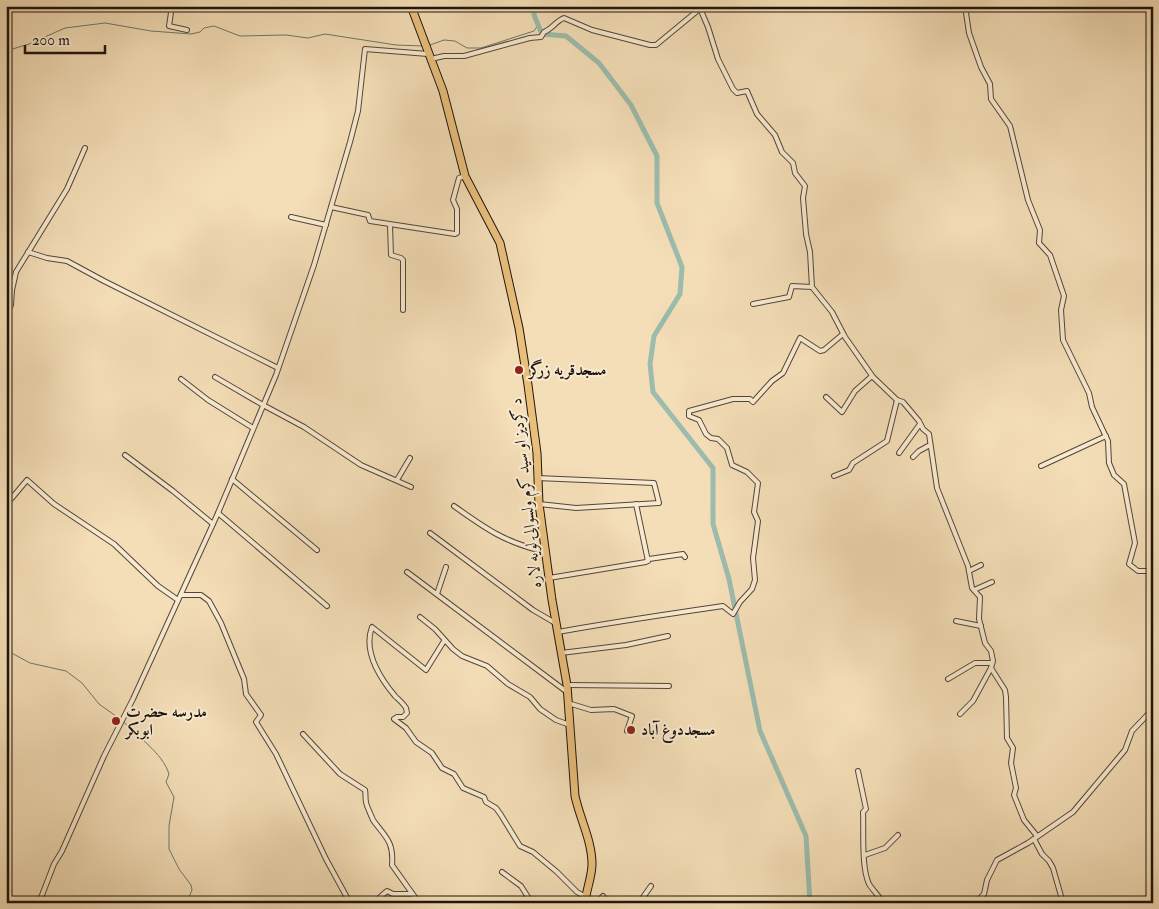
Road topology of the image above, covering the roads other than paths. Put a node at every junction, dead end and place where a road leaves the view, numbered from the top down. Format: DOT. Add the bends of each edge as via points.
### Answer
graph roads {
  1 [pos="172,6"];
  2 [pos="400,6"];
  3 [pos="698,6"];
  4 [pos="965,6"];
  5 [pos="412,7"];
  6 [pos="187,30"];
  7 [pos="429,57"];
  8 [pos="85,148"];
  9 [pos="465,176"];
  10 [pos="331,207"];
  11 [pos="291,217"];
  12 [pos="326,225"];
  13 [pos="390,225"];
  14 [pos="28,252"];
  15 [pos="812,287"];
  16 [pos="753,304"];
  17 [pos="403,310"];
  18 [pos="6,314"];
  19 [pos="843,334"];
  20 [pos="278,368"];
  21 [pos="872,376"];
  22 [pos="215,377"];
  23 [pos="181,380"];
  24 [pos="826,397"];
  25 [pos="897,400"];
  26 [pos="263,405"];
  27 [pos="920,424"];
  28 [pos="253,428"];
  29 [pos="1106,436"];
  30 [pos="930,445"];
  31 [pos="899,453"];
  32 [pos="125,455"];
  33 [pos="410,458"];
  34 [pos="913,458"];
  35 [pos="1041,466"];
  36 [pos="834,476"];
  37 [pos="537,478"];
  38 [pos="232,479"];
  39 [pos="397,480"];
  40 [pos="411,487"];
  41 [pos="539,504"];
  42 [pos="636,504"];
  43 [pos="6,505"];
  44 [pos="454,506"];
  45 [pos="218,512"];
  46 [pos="213,524"];
  47 [pos="430,533"];
  48 [pos="317,550"];
  49 [pos="546,552"];
  50 [pos="685,557"];
  51 [pos="648,561"];
  52 [pos="981,566"];
  53 [pos="446,567"];
  54 [pos="969,571"];
  55 [pos="1153,571"];
  56 [pos="407,572"];
  57 [pos="549,578"];
  58 [pos="992,582"];
  59 [pos="974,590"];
  60 [pos="437,594"];
  61 [pos="180,595"];
  62 [pos="178,600"];
  63 [pos="328,606"];
  64 [pos="420,617"];
  65 [pos="956,621"];
  66 [pos="981,626"];
  67 [pos="557,628"];
  68 [pos="668,636"];
  69 [pos="444,641"];
  70 [pos="561,653"];
  71 [pos="992,666"];
  72 [pos="948,679"];
  73 [pos="669,686"];
  74 [pos="567,688"];
  75 [pos="568,703"];
  76 [pos="1153,709"];
  77 [pos="960,714"];
  78 [pos="570,725"];
  79 [pos="627,731"];
  80 [pos="303,734"];
  81 [pos="858,771"];
  82 [pos="898,836"];
  83 [pos="1036,837"];
  84 [pos="864,855"];
  85 [pos="502,872"];
  86 [pos="651,886"];
  87 [pos="412,894"];
  88 [pos="585,900"];
  89 [pos="39,903"];
  90 [pos="350,903"];
  91 [pos="378,903"];
  92 [pos="419,903"];
  93 [pos="521,903"];
  94 [pos="597,903"];
  95 [pos="607,903"];
  96 [pos="639,903"];
  97 [pos="883,903"];
  98 [pos="975,903"];
  99 [pos="1063,903"];
  1 -- 6 [label="street" via="169,26"];
  2 -- 5 [label="street"];
  3 -- 7 [label="street" via="696,12 656,45 592,30 564,18 541,37 464,56"];
  3 -- 15 [label="street" via="733,89 737,93 748,91 757,114 775,135 782,152 794,163 794,173 805,186 803,198"];
  4 -- 29 [label="street" via="969,33 990,84 992,98 1010,126 1028,200 1040,230 1039,243 1050,255 1064,296 1061,310 1063,340"];
  5 -- 7 [label="highway, د ګردیز او سید کرم ولسوالۍ لویه لاره"];
  7 -- 9 [label="highway, د ګردیز او سید کرم ولسوالۍ لویه لاره" via="443,91"];
  7 -- 10 [label="street" via="365,49 358,111"];
  8 -- 14 [label="street" via="67,189"];
  9 -- 13 [label="street" via="457,181 453,197 457,209 457,234"];
  9 -- 37 [label="highway, د ګردیز او سید کرم ولسوالۍ لویه لاره" via="500,243 528,385"];
  10 -- 12 [label="street"];
  10 -- 13 [label="street" via="368,215 370,221"];
  11 -- 12 [label="street"];
  12 -- 20 [label="street"];
  13 -- 17 [label="street" via="390,255 403,260"];
  14 -- 18 [label="street" via="16,272 11,305"];
  14 -- 20 [label="street" via="68,261"];
  15 -- 16 [label="street" via="792,286 789,297"];
  15 -- 19 [label="street" via="832,312"];
  19 -- 21 [label="street"];
  19 -- 67 [label="street" via="820,351 800,338 783,373 753,402 750,399 733,399 689,411 689,416 699,420 706,434 727,448 732,465 747,472 758,483 754,512 758,521 753,558 755,580 733,614 723,606"];
  20 -- 26 [label="street"];
  21 -- 24 [label="street" via="855,391 842,412"];
  21 -- 25 [label="street"];
  22 -- 26 [label="street"];
  23 -- 28 [label="street"];
  25 -- 27 [label="street" via="903,402"];
  25 -- 36 [label="street" via="887,441 853,463 849,470"];
  26 -- 28 [label="street"];
  26 -- 39 [label="street" via="304,427 361,465"];
  27 -- 30 [label="street" via="929,434"];
  27 -- 31 [label="street"];
  28 -- 38 [label="street"];
  29 -- 35 [label="street"];
  29 -- 55 [label="street" via="1109,463 1114,475 1124,484 1135,543 1129,564 1138,571"];
  30 -- 34 [label="street"];
  30 -- 54 [label="street" via="937,488"];
  32 -- 46 [label="street"];
  33 -- 39 [label="street"];
  37 -- 41 [label="highway, د ګردیز او سید کرم ولسوالۍ لویه لاره"];
  37 -- 42 [label="street" via="654,483 659,503"];
  38 -- 45 [label="street"];
  38 -- 48 [label="street"];
  39 -- 40 [label="street"];
  41 -- 42 [label="street" via="576,508"];
  41 -- 49 [label="highway, د ګردیز او سید کرم ولسوالۍ لویه لاره"];
  42 -- 51 [label="street"];
  43 -- 62 [label="street" via="27,480 54,504 114,544 158,586"];
  44 -- 49 [label="street" via="508,541"];
  45 -- 46 [label="street"];
  45 -- 63 [label="street"];
  46 -- 61 [label="street"];
  47 -- 67 [label="street"];
  49 -- 57 [label="highway, د ګردیز او سید کرم ولسوالۍ لویه لاره"];
  50 -- 51 [label="street" via="683,554"];
  51 -- 57 [label="street"];
  52 -- 54 [label="street"];
  53 -- 60 [label="street"];
  54 -- 59 [label="street"];
  56 -- 60 [label="street"];
  57 -- 67 [label="highway, د ګردیز او سید کرم ولسوالۍ لویه لاره"];
  58 -- 59 [label="street"];
  59 -- 66 [label="street" via="980,601"];
  60 -- 74 [label="street"];
  61 -- 62 [label="street"];
  61 -- 90 [label="street" via="201,595 208,601 244,679 246,694 261,715 256,722 276,754"];
  62 -- 89 [label="street" via="54,864"];
  64 -- 69 [label="street"];
  65 -- 66 [label="street"];
  66 -- 71 [label="street"];
  67 -- 70 [label="highway, د ګردیز او سید کرم ولسوالۍ لویه لاره"];
  68 -- 70 [label="street"];
  69 -- 78 [label="street" via="462,656 487,666 556,720"];
  69 -- 88 [label="street" via="426,670 372,627 371,651 378,675 406,708 407,713 394,719 432,753 442,768 454,774 463,788 484,797 496,808 520,846 533,852"];
  70 -- 74 [label="highway, د ګردیز او سید کرم ولسوالۍ لویه لاره"];
  71 -- 72 [label="street" via="975,663"];
  71 -- 77 [label="street" via="974,701"];
  71 -- 83 [label="street" via="1005,690 1008,738 1013,748 1014,795 1024,820"];
  73 -- 74 [label="street"];
  74 -- 75 [label="highway, د ګردیز او سید کرم ولسوالۍ لویه لاره"];
  75 -- 78 [label="highway, د ګردیز او سید کرم ولسوالۍ لویه لاره"];
  75 -- 79 [label="street" via="591,710 614,709 632,716"];
  76 -- 83 [label="street" via="1132,732 1125,750 1084,800 1073,812"];
  78 -- 88 [label="highway, د ګردیز او سید کرم ولسوالۍ لویه لاره" via="575,796 591,852 592,867"];
  80 -- 87 [label="street" via="340,774 365,790 372,818 386,835 393,856 392,865"];
  81 -- 84 [label="street" via="866,809 863,812"];
  82 -- 84 [label="street" via="885,848"];
  83 -- 98 [label="street" via="995,862 984,894"];
  83 -- 99 [label="street" via="1042,854 1053,868"];
  84 -- 97 [label="street" via="869,885"];
  85 -- 93 [label="street" via="521,886 528,896"];
  86 -- 96 [label="street"];
  87 -- 91 [label="street" via="387,891"];
  87 -- 92 [label="street"];
  94 -- 95 [label="street" via="604,896"];
}
